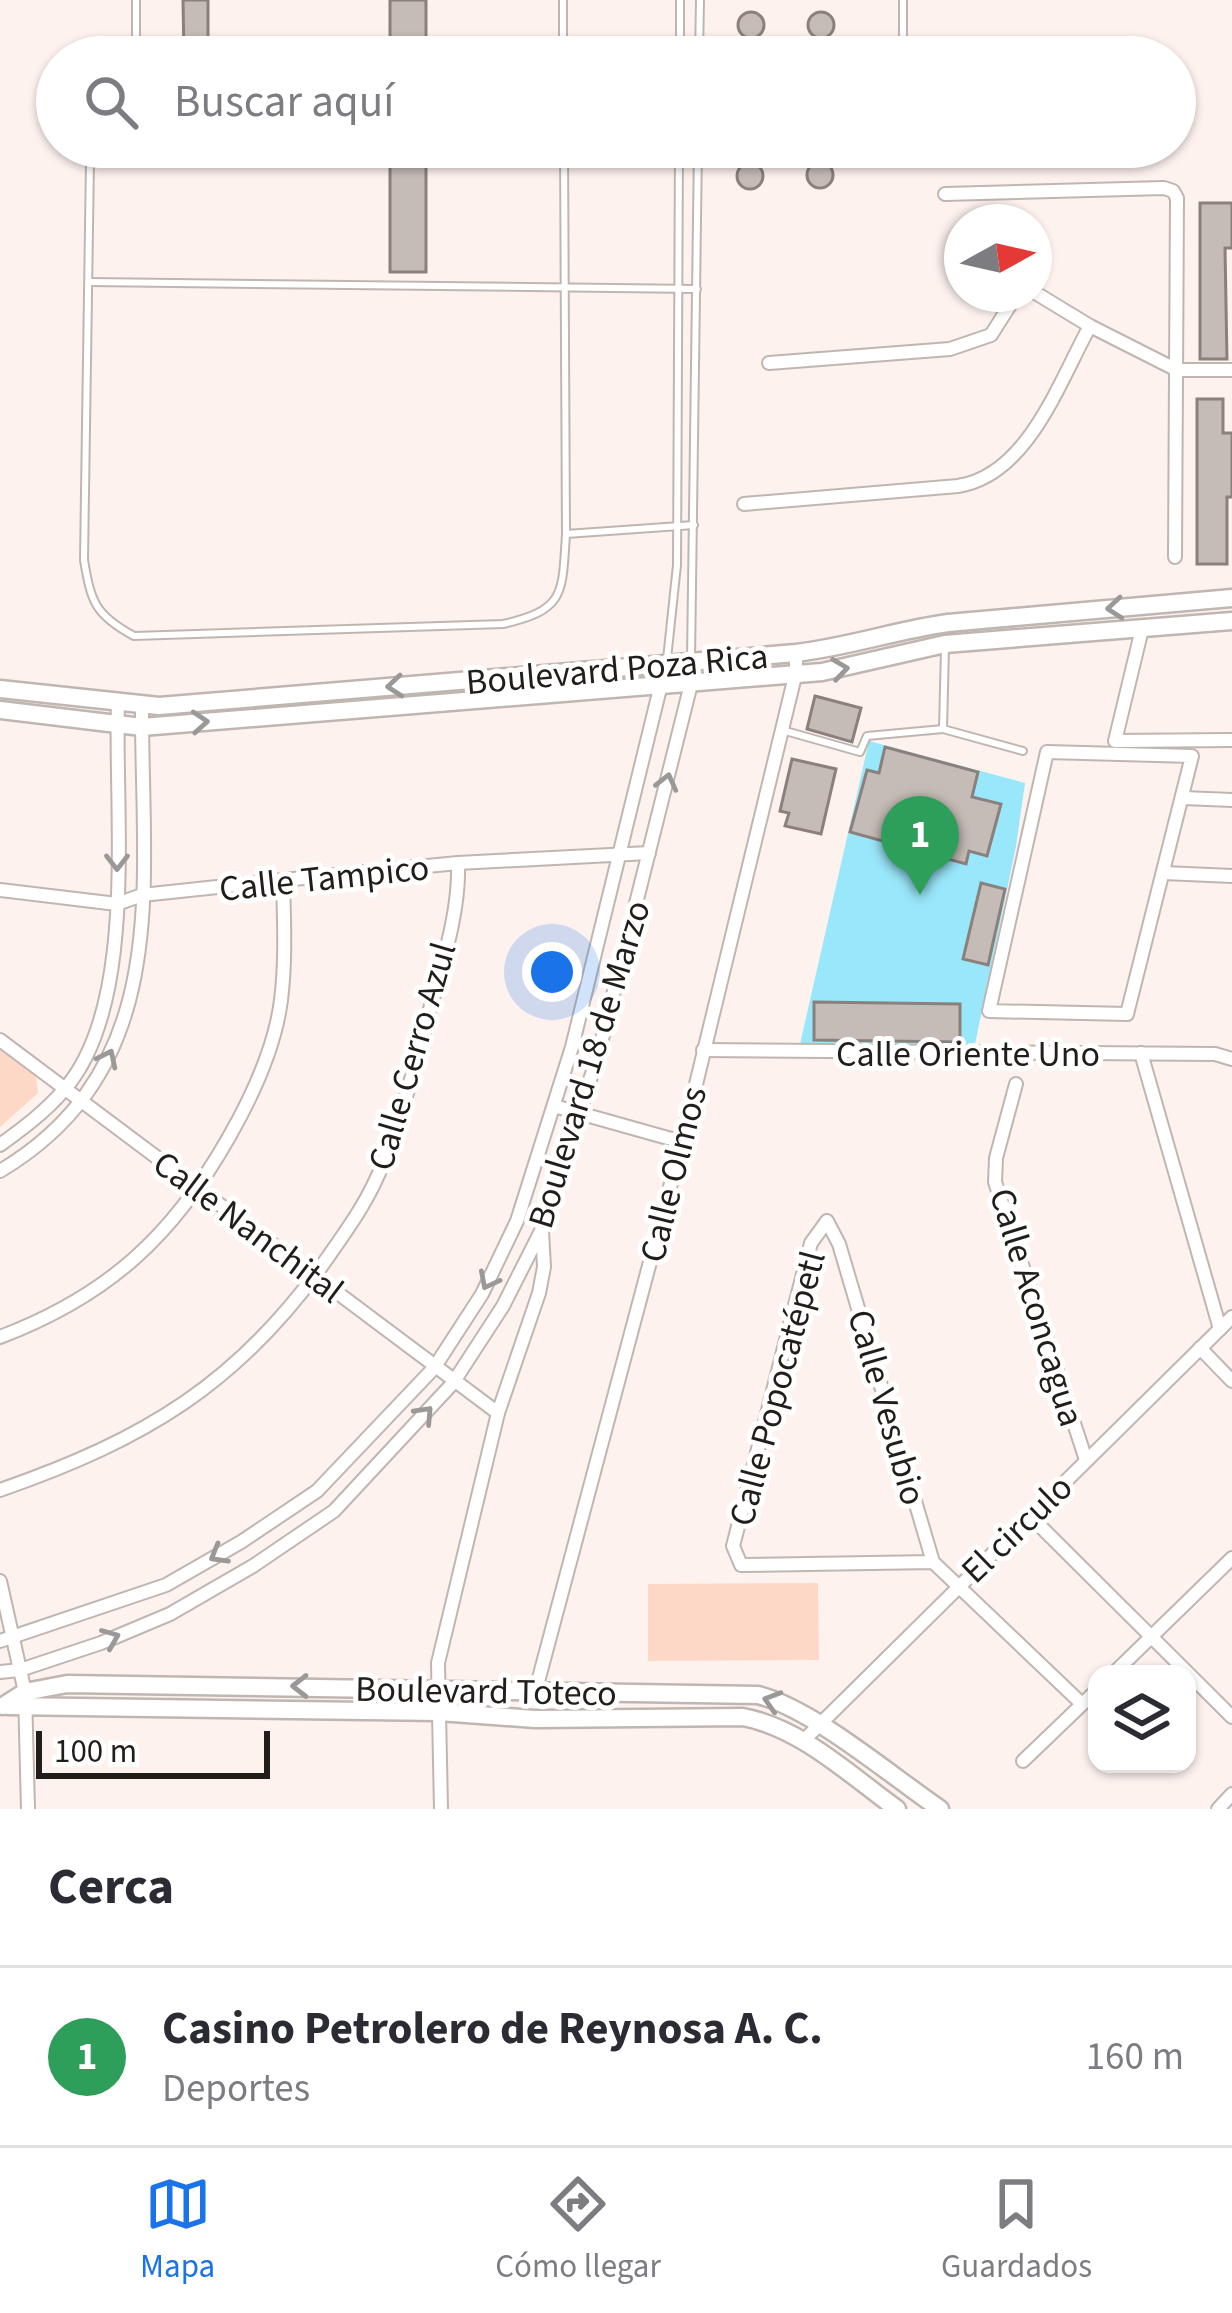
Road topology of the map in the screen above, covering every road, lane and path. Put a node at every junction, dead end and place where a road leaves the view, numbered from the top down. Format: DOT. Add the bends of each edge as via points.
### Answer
graph roads {
  1 [pos="136,0"];
  2 [pos="563,0"];
  3 [pos="680,0"];
  4 [pos="700,0"];
  5 [pos="903,0"];
  6 [pos="136,36"];
  7 [pos="563,36"];
  8 [pos="680,36"];
  9 [pos="699,36"];
  10 [pos="903,36"];
  11 [pos="90,168"];
  12 [pos="564,168"];
  13 [pos="680,168"];
  14 [pos="698,168"];
  15 [pos="945,194"];
  16 [pos="90,283"];
  17 [pos="565,285"];
  18 [pos="679,288"];
  19 [pos="698,289"];
  20 [pos="1052,303"];
  21 [pos="1006,312"];
  22 [pos="1090,326"];
  23 [pos="769,363"];
  24 [pos="1177,370"];
  25 [pos="1232,370"];
  26 [pos="744,504"];
  27 [pos="695,525"];
  28 [pos="678,526"];
  29 [pos="566,534"];
  30 [pos="1175,557"];
  31 [pos="1232,598"];
  32 [pos="1232,621"];
  33 [pos="1142,629"];
  34 [pos="945,644"];
  35 [pos="796,653"];
  36 [pos="691,662"];
  37 [pos="666,664"];
  38 [pos="796,673"];
  39 [pos="691,684"];
  40 [pos="663,687"];
  41 [pos="0,689"];
  42 [pos="25,692"];
  43 [pos="118,703"];
  44 [pos="142,705"];
  45 [pos="0,710"];
  46 [pos="21,712"];
  47 [pos="118,724"];
  48 [pos="142,727"];
  49 [pos="944,728"];
  50 [pos="782,730"];
  51 [pos="1232,740"];
  52 [pos="1023,751"];
  53 [pos="1183,798"];
  54 [pos="1232,800"];
  55 [pos="650,853"];
  56 [pos="621,854"];
  57 [pos="458,863"];
  58 [pos="1164,873"];
  59 [pos="1232,876"];
  60 [pos="283,880"];
  61 [pos="0,890"];
  62 [pos="142,896"];
  63 [pos="117,904"];
  64 [pos="0,1040"];
  65 [pos="703,1050"];
  66 [pos="1141,1053"];
  67 [pos="1232,1059"];
  68 [pos="1016,1084"];
  69 [pos="66,1088"];
  70 [pos="84,1101"];
  71 [pos="554,1106"];
  72 [pos="579,1114"];
  73 [pos="682,1142"];
  74 [pos="0,1145"];
  75 [pos="0,1171"];
  76 [pos="200,1188"];
  77 [pos="826,1222"];
  78 [pos="542,1229"];
  79 [pos="315,1275"];
  80 [pos="1232,1317"];
  81 [pos="1220,1329"];
  82 [pos="0,1337"];
  83 [pos="1200,1348"];
  84 [pos="436,1366"];
  85 [pos="455,1381"];
  86 [pos="1232,1382"];
  87 [pos="498,1413"];
  88 [pos="1086,1460"];
  89 [pos="0,1490"];
  90 [pos="1030,1516"];
  91 [pos="1232,1558"];
  92 [pos="933,1562"];
  93 [pos="0,1581"];
  94 [pos="958,1586"];
  95 [pos="1152,1638"];
  96 [pos="7,1639"];
  97 [pos="1123,1665"];
  98 [pos="20,1670"];
  99 [pos="0,1672"];
  100 [pos="438,1690"];
  101 [pos="535,1694"];
  102 [pos="1088,1698"];
  103 [pos="26,1699"];
  104 [pos="1082,1704"];
  105 [pos="1,1706"];
  106 [pos="439,1712"];
  107 [pos="1232,1718"];
  108 [pos="819,1724"];
  109 [pos="802,1742"];
  110 [pos="1023,1761"];
  111 [pos="1232,1794"];
  112 [pos="28,1809"];
  113 [pos="441,1809"];
  114 [pos="897,1809"];
  115 [pos="940,1809"];
  116 [pos="1218,1809"];
  1 -- 6 [label="lane"];
  2 -- 7 [label="lane"];
  3 -- 8 [label="lane"];
  4 -- 9 [label="lane"];
  5 -- 10 [label="lane"];
  11 -- 16 [label="lane"];
  12 -- 17 [label="lane"];
  13 -- 18 [label="lane"];
  14 -- 19 [label="lane"];
  15 -- 24 [label="street" via="1173,190"];
  16 -- 17 [label="lane"];
  16 -- 29 [label="lane" via="84,560 90,597 107,622 134,636 503,624 539,616 557,598"];
  17 -- 18 [label="lane"];
  17 -- 29 [label="lane"];
  18 -- 19 [label="lane"];
  18 -- 28 [label="lane"];
  19 -- 27 [label="lane"];
  20 -- 22 [label="street"];
  21 -- 23 [label="street" via="991,335 950,350"];
  22 -- 24 [label="street"];
  22 -- 26 [label="street" via="1021,451 987,478"];
  24 -- 25 [label="street"];
  24 -- 30 [label="street"];
  27 -- 28 [label="lane"];
  27 -- 36 [label="lane"];
  28 -- 29 [label="lane"];
  28 -- 37 [label="lane"];
  31 -- 35 [label="main road, Boulevard Poza Rica, one-way" via="949,623"];
  32 -- 33 [label="main road, Boulevard Poza Rica"];
  33 -- 34 [label="main road, Boulevard Poza Rica"];
  33 -- 51 [label="street" via="1115,741"];
  38 -- 34 [label="main road, Boulevard Poza Rica, one-way"];
  34 -- 49 [label="lane"];
  35 -- 36 [label="main road, Boulevard Poza Rica"];
  35 -- 38 [label="street, Calle Olmos"];
  36 -- 37 [label="main road, Boulevard Poza Rica"];
  36 -- 39 [label="street, Boulevard 18 de Marzo"];
  37 -- 40 [label="street, Boulevard 18 de Marzo"];
  37 -- 44 [label="main road, Boulevard Poza Rica, one-way"];
  38 -- 39 [label="main road, Boulevard Poza Rica"];
  38 -- 50 [label="street, Calle Olmos"];
  39 -- 40 [label="main road, Boulevard Poza Rica"];
  55 -- 39 [label="street, Boulevard 18 de Marzo, one-way"];
  48 -- 40 [label="main road, Boulevard Poza Rica, one-way"];
  40 -- 56 [label="street, Boulevard 18 de Marzo"];
  41 -- 42 [label="main road, Boulevard Poza Rica"];
  42 -- 43 [label="main road, Boulevard Poza Rica"];
  42 -- 46 [label="main road"];
  43 -- 44 [label="main road, Boulevard Poza Rica"];
  43 -- 47 [label="street"];
  44 -- 48 [label="street"];
  45 -- 46 [label="main road, Boulevard Poza Rica"];
  46 -- 47 [label="main road, Boulevard Poza Rica"];
  47 -- 48 [label="main road, Boulevard Poza Rica"];
  47 -- 63 [label="street, one-way"];
  48 -- 62 [label="street"];
  49 -- 50 [label="lane" via="867,736 860,752"];
  49 -- 52 [label="lane"];
  50 -- 65 [label="street, Calle Olmos"];
  53 -- 54 [label="street"];
  53 -- 58 [label="street"];
  53 -- 58 [label="street" via="1192,756 1047,752 989,1011 1126,1014"];
  55 -- 56 [label="street, Calle Tampico"];
  55 -- 72 [label="street, Boulevard 18 de Marzo"];
  56 -- 57 [label="street, Calle Tampico"];
  56 -- 71 [label="street, Boulevard 18 de Marzo"];
  57 -- 60 [label="street, Calle Tampico"];
  57 -- 79 [label="street, Calle Cerro Azul" via="437,983 383,1165"];
  58 -- 59 [label="street"];
  60 -- 62 [label="street, Calle Tampico"];
  60 -- 76 [label="street" via="281,1000 272,1040"];
  61 -- 63 [label="street, Calle Tampico"];
  62 -- 63 [label="street, Calle Tampico"];
  70 -- 62 [label="street, one-way" via="132,995"];
  63 -- 69 [label="street" via="102,1012"];
  64 -- 69 [label="street, Calle Nanchital"];
  65 -- 66 [label="street, Calle Oriente Uno"];
  65 -- 73 [label="street, Calle Olmos"];
  66 -- 67 [label="street, Calle Oriente Uno"];
  66 -- 81 [label="street"];
  68 -- 88 [label="street, Calle Aconcagua" via="995,1182"];
  69 -- 70 [label="street, Calle Nanchital"];
  69 -- 74 [label="street"];
  70 -- 75 [label="street"];
  70 -- 76 [label="street, Calle Nanchital"];
  71 -- 72 [label="street"];
  71 -- 84 [label="street, Boulevard 18 de Marzo, one-way" via="517,1222"];
  72 -- 73 [label="street"];
  72 -- 78 [label="street, Boulevard 18 de Marzo"];
  73 -- 101 [label="street, Calle Olmos"];
  76 -- 79 [label="street, Calle Nanchital"];
  76 -- 82 [label="street" via="121,1272"];
  77 -- 92 [label="street, Calle Vesubio"];
  77 -- 92 [label="street, Calle Popocatépetl" via="811,1243 735,1558"];
  78 -- 85 [label="street, Boulevard 18 de Marzo"];
  78 -- 87 [label="street" via="539,1293"];
  79 -- 84 [label="street, Calle Nanchital"];
  79 -- 89 [label="street, Calle Cerro Azul" via="239,1362 169,1414 117,1445"];
  80 -- 81 [label="street, El circulo"];
  81 -- 83 [label="street, El circulo"];
  83 -- 86 [label="street"];
  83 -- 88 [label="street, El circulo"];
  84 -- 85 [label="street, Calle Nanchital"];
  84 -- 96 [label="street, Boulevard 18 de Marzo, one-way" via="317,1491 241,1542 166,1585"];
  85 -- 87 [label="street, Calle Nanchital"];
  98 -- 85 [label="street, Boulevard 18 de Marzo, one-way" via="170,1613 253,1566 334,1511"];
  87 -- 100 [label="street"];
  88 -- 90 [label="street, El circulo"];
  90 -- 94 [label="street, El circulo"];
  90 -- 95 [label="street"];
  91 -- 95 [label="street"];
  92 -- 94 [label="street, Calle Vesubio"];
  93 -- 96 [label="street"];
  94 -- 104 [label="street, Calle Vesubio"];
  94 -- 108 [label="street, El circulo"];
  95 -- 97 [label="street"];
  95 -- 107 [label="street"];
  96 -- 98 [label="street"];
  98 -- 99 [label="street, Boulevard 18 de Marzo"];
  98 -- 103 [label="street"];
  100 -- 101 [label="main road, Boulevard Toteco"];
  100 -- 103 [label="main road, Boulevard Toteco, one-way" via="67,1684"];
  100 -- 106 [label="street"];
  108 -- 101 [label="main road, Boulevard Toteco, one-way" via="758,1695"];
  102 -- 104 [label="street"];
  103 -- 105 [label="main road, Boulevard Toteco"];
  103 -- 106 [label="main road, Boulevard Toteco"];
  103 -- 112 [label="street"];
  104 -- 110 [label="street"];
  106 -- 109 [label="main road, Boulevard Toteco" via="742,1718"];
  106 -- 113 [label="street"];
  108 -- 109 [label="street, El circulo"];
  108 -- 115 [label="main road, Boulevard Toteco"];
  109 -- 114 [label="main road, Boulevard Toteco"];
  111 -- 116 [label="street"];
}
